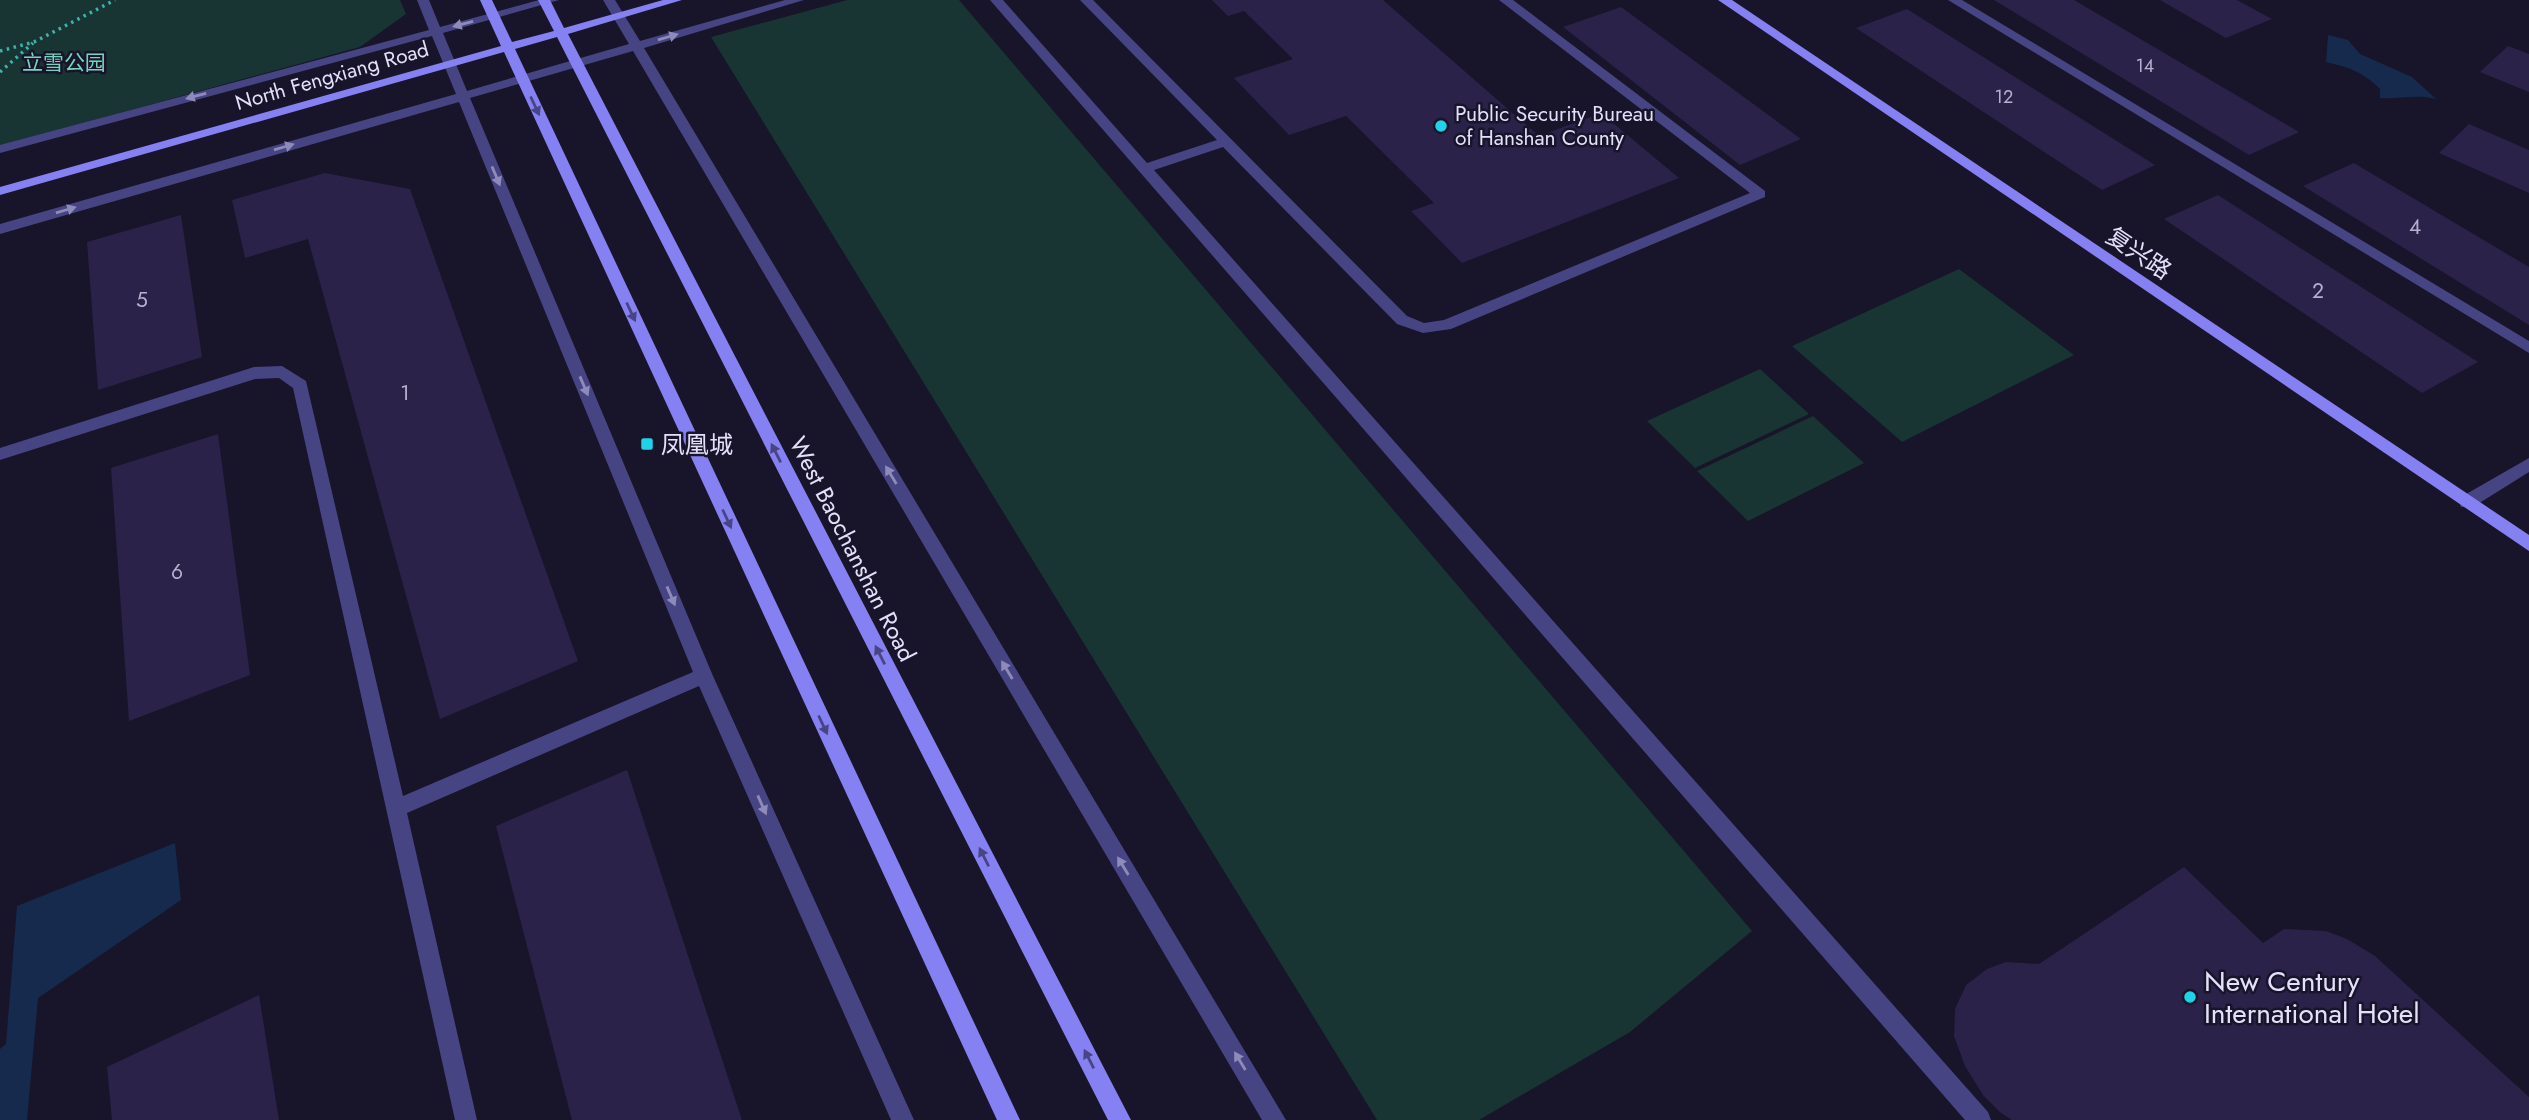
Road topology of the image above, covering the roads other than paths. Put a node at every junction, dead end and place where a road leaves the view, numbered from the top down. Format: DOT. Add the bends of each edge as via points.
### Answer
graph roads {
  1 [pos="423,0"];
  2 [pos="609,0"];
  3 [pos="676,0"];
  4 [pos="798,0"];
  5 [pos="996,0"];
  6 [pos="1086,0"];
  7 [pos="1505,0"];
  8 [pos="1724,0"];
  9 [pos="1954,0"];
  10 [pos="547,1"];
  11 [pos="489,8"];
  12 [pos="618,17"];
  13 [pos="436,31"];
  14 [pos="561,33"];
  15 [pos="636,47"];
  16 [pos="508,48"];
  17 [pos="577,64"];
  18 [pos="449,65"];
  19 [pos="523,79"];
  20 [pos="462,96"];
  21 [pos="1225,142"];
  22 [pos="0,149"];
  23 [pos="1144,169"];
  24 [pos="0,191"];
  25 [pos="0,229"];
  26 [pos="2529,348"];
  27 [pos="0,454"];
  28 [pos="2529,464"];
  29 [pos="2467,502"];
  30 [pos="2529,544"];
  31 [pos="704,676"];
  32 [pos="395,809"];
  33 [pos="466,1120"];
  34 [pos="903,1120"];
  35 [pos="1009,1120"];
  36 [pos="1120,1120"];
  37 [pos="1275,1120"];
  38 [pos="1980,1120"];
  1 -- 13 [label="street"];
  2 -- 12 [label="street"];
  3 -- 12 [label="main road, North Fengxiang Road"];
  15 -- 4 [label="street, one-way"];
  5 -- 23 [label="street"];
  6 -- 21 [label="street"];
  7 -- 21 [label="street" via="1760,194 1446,325 1423,328 1402,320"];
  8 -- 29 [label="main road, 复兴路"];
  9 -- 26 [label="street"];
  10 -- 11 [label="street"];
  10 -- 14 [label="main road, West Baochanshan Road"];
  11 -- 13 [label="street, one-way"];
  11 -- 16 [label="main road"];
  12 -- 14 [label="main road, North Fengxiang Road"];
  12 -- 15 [label="street"];
  13 -- 18 [label="street"];
  13 -- 22 [label="street, one-way"];
  14 -- 16 [label="main road, North Fengxiang Road"];
  14 -- 17 [label="main road, West Baochanshan Road"];
  15 -- 17 [label="street"];
  37 -- 15 [label="street, one-way"];
  16 -- 18 [label="main road, North Fengxiang Road"];
  16 -- 19 [label="main road"];
  17 -- 19 [label="street"];
  36 -- 17 [label="main road, West Baochanshan Road, one-way"];
  18 -- 20 [label="street"];
  18 -- 24 [label="main road, North Fengxiang Road"];
  19 -- 20 [label="street"];
  19 -- 35 [label="main road, one-way"];
  25 -- 20 [label="street, one-way"];
  20 -- 31 [label="street, one-way"];
  21 -- 23 [label="street"];
  23 -- 38 [label="street"];
  27 -- 32 [label="street" via="254,373 282,372 300,385"];
  28 -- 29 [label="street"];
  29 -- 30 [label="main road, 复兴路"];
  31 -- 32 [label="street"];
  31 -- 34 [label="street, one-way"];
  32 -- 33 [label="street"];
}
